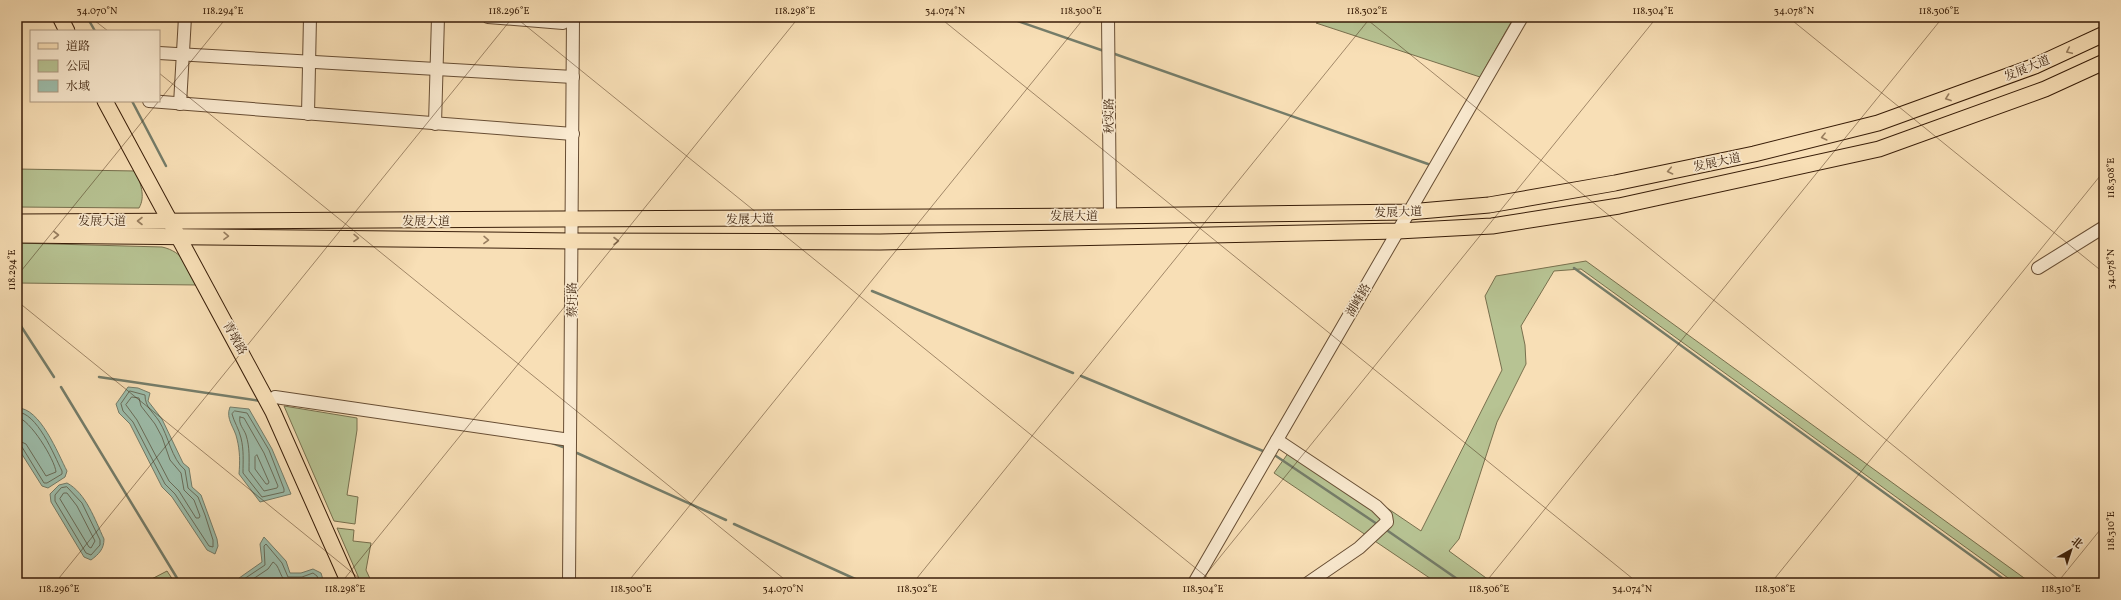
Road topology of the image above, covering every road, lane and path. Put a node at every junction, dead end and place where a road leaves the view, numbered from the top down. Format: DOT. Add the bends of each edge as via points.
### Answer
graph roads {
  1 [pos="60,17"];
  2 [pos="71,17"];
  3 [pos="184,17"];
  4 [pos="310,17"];
  5 [pos="438,17"];
  6 [pos="488,17"];
  7 [pos="1108,17"];
  8 [pos="1522,17"];
  9 [pos="568,20"];
  10 [pos="66,30"];
  11 [pos="78,30"];
  12 [pos="2104,34"];
  13 [pos="160,53"];
  14 [pos="183,55"];
  15 [pos="309,62"];
  16 [pos="2104,62"];
  17 [pos="437,69"];
  18 [pos="573,77"];
  19 [pos="106,102"];
  20 [pos="116,102"];
  21 [pos="159,102"];
  22 [pos="180,104"];
  23 [pos="308,114"];
  24 [pos="435,124"];
  25 [pos="572,134"];
  26 [pos="1409,212"];
  27 [pos="1110,216"];
  28 [pos="572,220"];
  29 [pos="17,222"];
  30 [pos="2104,227"];
  31 [pos="178,228"];
  32 [pos="1398,232"];
  33 [pos="17,235"];
  34 [pos="572,241"];
  35 [pos="2038,268"];
  36 [pos="275,397"];
  37 [pos="570,440"];
  38 [pos="1278,440"];
  39 [pos="349,583"];
  40 [pos="357,583"];
  41 [pos="569,583"];
  42 [pos="1194,583"];
  43 [pos="1308,583"];
  1 -- 10 [label="main road"];
  2 -- 11 [label="main road"];
  3 -- 14 [label="street"];
  4 -- 15 [label="street"];
  5 -- 17 [label="street"];
  6 -- 9 [label="street"];
  7 -- 27 [label="street, 秋实路"];
  8 -- 26 [label="street, 湖峰路"];
  9 -- 18 [label="street, 蔡圩路"];
  12 -- 26 [label="main road, 发展大道, one-way" via="2036,66 1878,123 1754,154 1615,183 1489,205"];
  13 -- 14 [label="street"];
  14 -- 15 [label="street"];
  14 -- 22 [label="street"];
  15 -- 17 [label="street"];
  15 -- 23 [label="street"];
  16 -- 32 [label="main road, 发展大道" via="2045,89 1879,149 1619,206 1492,226"];
  17 -- 18 [label="street"];
  17 -- 24 [label="street"];
  18 -- 25 [label="street, 蔡圩路"];
  19 -- 31 [label="main road, 青墩路"];
  20 -- 31 [label="main road, 青墩路"];
  21 -- 22 [label="street"];
  22 -- 23 [label="street"];
  23 -- 24 [label="street"];
  24 -- 25 [label="street"];
  25 -- 28 [label="street, 蔡圩路"];
  26 -- 27 [label="main road, 发展大道"];
  26 -- 32 [label="street, 湖峰路"];
  27 -- 28 [label="main road, 发展大道"];
  28 -- 31 [label="main road, 发展大道"];
  28 -- 34 [label="street, 蔡圩路"];
  31 -- 29 [label="main road, 发展大道, one-way"];
  30 -- 35 [label="street"];
  33 -- 31 [label="main road, 发展大道, one-way"];
  31 -- 34 [label="main road, 发展大道, one-way"];
  31 -- 36 [label="main road, 青墩路"];
  31 -- 39 [label="main road, 青墩路" via="274,412"];
  34 -- 32 [label="main road, 发展大道, one-way" via="880,242"];
  32 -- 38 [label="street, 湖峰路"];
  34 -- 37 [label="street, 蔡圩路"];
  36 -- 37 [label="street"];
  36 -- 40 [label="main road, 青墩路"];
  37 -- 41 [label="street, 蔡圩路"];
  38 -- 42 [label="street, 湖峰路"];
  38 -- 43 [label="street" via="1376,506 1386,516 1387,522 1359,548"];
}
